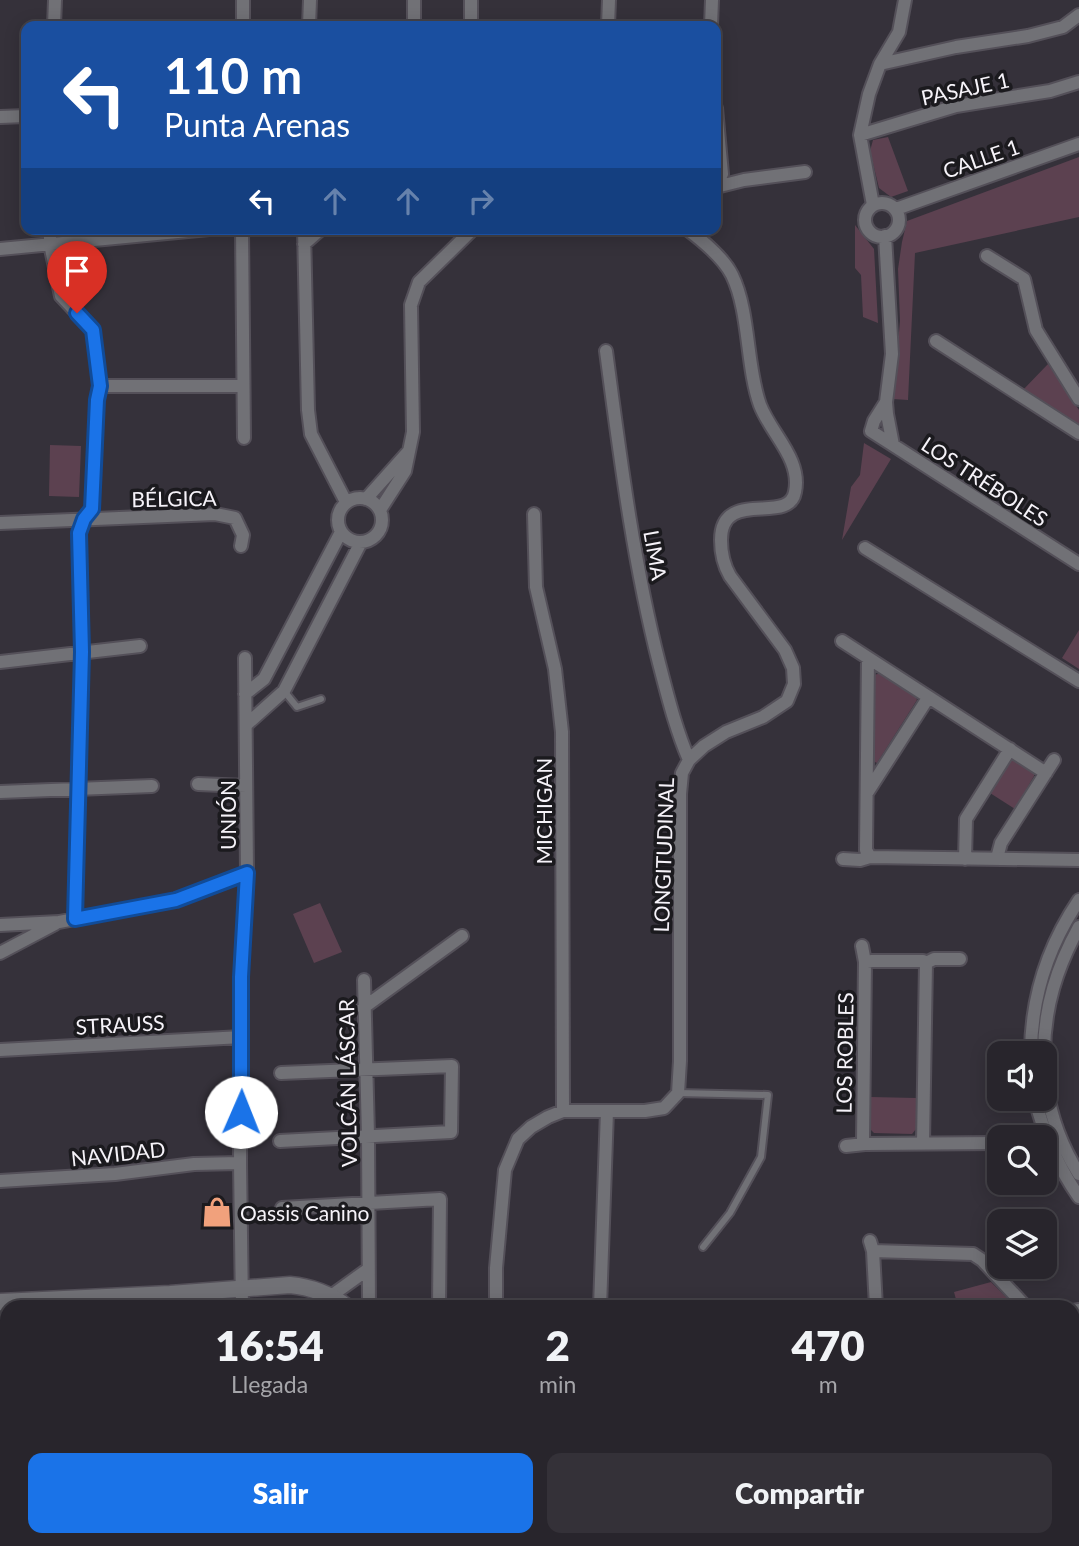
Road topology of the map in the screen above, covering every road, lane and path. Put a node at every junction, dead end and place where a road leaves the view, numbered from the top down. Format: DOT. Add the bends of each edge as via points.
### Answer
graph roads {
  1 [pos="54,0"];
  2 [pos="243,0"];
  3 [pos="310,0"];
  4 [pos="414,0"];
  5 [pos="471,0"];
  6 [pos="609,0"];
  7 [pos="712,0"];
  8 [pos="905,0"];
  9 [pos="1079,15"];
  10 [pos="54,21"];
  11 [pos="243,21"];
  12 [pos="309,21"];
  13 [pos="414,21"];
  14 [pos="471,21"];
  15 [pos="608,21"];
  16 [pos="711,21"];
  17 [pos="880,65"];
  18 [pos="1079,82"];
  19 [pos="21,116"];
  20 [pos="0,117"];
  21 [pos="860,135"];
  22 [pos="1079,144"];
  23 [pos="805,172"];
  24 [pos="721,185"];
  25 [pos="873,205"];
  26 [pos="896,209"];
  27 [pos="50,235"];
  28 [pos="145,235"];
  29 [pos="242,235"];
  30 [pos="304,235"];
  31 [pos="314,235"];
  32 [pos="466,235"];
  33 [pos="695,235"];
  34 [pos="885,236"];
  35 [pos="50,244"];
  36 [pos="304,244"];
  37 [pos="0,249"];
  38 [pos="987,256"];
  39 [pos="936,341"];
  40 [pos="606,351"];
  41 [pos="100,386"];
  42 [pos="243,386"];
  43 [pos="1079,399"];
  44 [pos="886,402"];
  45 [pos="1079,433"];
  46 [pos="244,438"];
  47 [pos="893,445"];
  48 [pos="408,452"];
  49 [pos="366,499"];
  50 [pos="346,502"];
  51 [pos="380,510"];
  52 [pos="534,514"];
  53 [pos="84,519"];
  54 [pos="0,523"];
  55 [pos="341,532"];
  56 [pos="361,542"];
  57 [pos="241,546"];
  58 [pos="865,548"];
  59 [pos="1079,564"];
  60 [pos="292,626"];
  61 [pos="313,636"];
  62 [pos="842,641"];
  63 [pos="140,646"];
  64 [pos="82,652"];
  65 [pos="245,658"];
  66 [pos="868,658"];
  67 [pos="0,662"];
  68 [pos="264,679"];
  69 [pos="1079,681"];
  70 [pos="284,691"];
  71 [pos="245,694"];
  72 [pos="928,698"];
  73 [pos="321,699"];
  74 [pos="246,725"];
  75 [pos="1010,749"];
  76 [pos="689,760"];
  77 [pos="1054,760"];
  78 [pos="1046,773"];
  79 [pos="198,784"];
  80 [pos="152,786"];
  81 [pos="246,786"];
  82 [pos="78,788"];
  83 [pos="0,792"];
  84 [pos="867,793"];
  85 [pos="870,857"];
  86 [pos="997,858"];
  87 [pos="843,859"];
  88 [pos="965,859"];
  89 [pos="1079,860"];
  90 [pos="247,873"];
  91 [pos="1079,900"];
  92 [pos="75,919"];
  93 [pos="58,922"];
  94 [pos="0,925"];
  95 [pos="1079,927"];
  96 [pos="462,936"];
  97 [pos="862,946"];
  98 [pos="0,953"];
  99 [pos="960,959"];
  100 [pos="865,962"];
  101 [pos="926,963"];
  102 [pos="364,979"];
  103 [pos="363,1008"];
  104 [pos="242,1037"];
  105 [pos="1031,1041"];
  106 [pos="1045,1041"];
  107 [pos="0,1050"];
  108 [pos="366,1069"];
  109 [pos="281,1073"];
  110 [pos="678,1093"];
  111 [pos="563,1111"];
  112 [pos="607,1111"];
  113 [pos="1052,1111"];
  114 [pos="368,1135"];
  115 [pos="280,1141"];
  116 [pos="923,1143"];
  117 [pos="987,1143"];
  118 [pos="865,1144"];
  119 [pos="1057,1144"];
  120 [pos="1063,1145"];
  121 [pos="846,1146"];
  122 [pos="1057,1162"];
  123 [pos="240,1163"];
  124 [pos="1079,1174"];
  125 [pos="0,1181"];
  126 [pos="1079,1197"];
  127 [pos="368,1202"];
  128 [pos="282,1208"];
  129 [pos="704,1247"];
  130 [pos="367,1270"];
  131 [pos="242,1289"];
  132 [pos="331,1296"];
  133 [pos="42,1300"];
  134 [pos="242,1300"];
  135 [pos="337,1300"];
  136 [pos="369,1300"];
  137 [pos="439,1300"];
  138 [pos="496,1300"];
  139 [pos="600,1300"];
  140 [pos="875,1300"];
  141 [pos="1019,1300"];
  1 -- 10 [label="street"];
  2 -- 11 [label="street"];
  3 -- 12 [label="street"];
  4 -- 13 [label="street"];
  5 -- 14 [label="street"];
  6 -- 15 [label="street"];
  7 -- 16 [label="street"];
  8 -- 17 [label="street" via="899,32"];
  9 -- 17 [label="street" via="1052,30"];
  17 -- 21 [label="street"];
  18 -- 21 [label="street, PASAJE 1" via="1050,92 956,106"];
  19 -- 20 [label="street"];
  21 -- 25 [label="street"];
  22 -- 26 [label="street, CALLE 1"];
  23 -- 24 [label="street"];
  25 -- 26 [label="street" via="886,203"];
  25 -- 34 [label="street" via="865,216 868,229"];
  26 -- 34 [label="street" via="898,226"];
  27 -- 35 [label="street"];
  28 -- 35 [label="street"];
  29 -- 42 [label="street"];
  30 -- 36 [label="street"];
  31 -- 36 [label="street"];
  32 -- 48 [label="street" via="419,282 411,305 413,432"];
  33 -- 76 [label="street, LONGITUDINAL" via="733,276 756,391 796,474 795,496 789,504 737,512 726,519 721,532 723,563 785,650 794,684 787,701 726,732"];
  34 -- 44 [label="street" via="892,354"];
  35 -- 37 [label="street"];
  35 -- 41 [label="street" via="61,296 93,330"];
  36 -- 50 [label="street" via="311,434"];
  38 -- 43 [label="street" via="1024,279 1036,330"];
  39 -- 45 [label="street"];
  40 -- 76 [label="street, LIMA" via="648,617"];
  41 -- 42 [label="street"];
  41 -- 53 [label="street" via="92,509"];
  42 -- 46 [label="street"];
  44 -- 47 [label="street"];
  44 -- 47 [label="street, LOS TRÉBOLES" via="871,431"];
  47 -- 59 [label="street, LOS TRÉBOLES"];
  48 -- 49 [label="street"];
  48 -- 51 [label="street" via="405,471"];
  49 -- 50 [label="street"];
  49 -- 51 [label="street"];
  50 -- 55 [label="street" via="338,512"];
  51 -- 56 [label="street" via="382,523 377,534"];
  52 -- 111 [label="street, MICHIGAN" via="536,587 555,669 562,732"];
  53 -- 54 [label="street, BÉLGICA"];
  53 -- 57 [label="street, BÉLGICA" via="215,514 235,519 243,535"];
  53 -- 64 [label="street" via="79,533"];
  55 -- 56 [label="street" via="354,543"];
  55 -- 60 [label="street"];
  56 -- 61 [label="street"];
  58 -- 69 [label="street"];
  60 -- 61 [label="street"];
  60 -- 68 [label="street"];
  61 -- 70 [label="street"];
  62 -- 66 [label="street"];
  63 -- 64 [label="street"];
  64 -- 67 [label="street"];
  64 -- 82 [label="street"];
  65 -- 71 [label="street, UNIÓN"];
  66 -- 72 [label="street"];
  66 -- 84 [label="street"];
  68 -- 70 [label="street"];
  68 -- 71 [label="street"];
  70 -- 73 [label="lane" via="297,707"];
  70 -- 74 [label="street"];
  71 -- 74 [label="street, UNIÓN"];
  72 -- 75 [label="street"];
  72 -- 84 [label="street"];
  74 -- 81 [label="street, UNIÓN"];
  75 -- 78 [label="street"];
  75 -- 88 [label="street" via="966,819"];
  76 -- 110 [label="street, LONGITUDINAL" via="680,794"];
  77 -- 78 [label="street"];
  78 -- 86 [label="street" via="1001,843"];
  79 -- 81 [label="street"];
  80 -- 82 [label="street"];
  81 -- 90 [label="street, UNIÓN"];
  82 -- 83 [label="street"];
  82 -- 92 [label="street"];
  84 -- 85 [label="street" via="866,850"];
  85 -- 87 [label="street"];
  85 -- 88 [label="street"];
  86 -- 88 [label="street"];
  86 -- 89 [label="street"];
  90 -- 92 [label="street" via="176,900"];
  90 -- 104 [label="street, UNIÓN"];
  91 -- 105 [label="street" via="1041,976"];
  92 -- 93 [label="street"];
  93 -- 94 [label="street"];
  93 -- 98 [label="street"];
  95 -- 106 [label="street" via="1056,975"];
  96 -- 103 [label="street"];
  97 -- 100 [label="street, LOS ROBLES"];
  99 -- 101 [label="street, LOS ROBLES"];
  100 -- 101 [label="street, LOS ROBLES"];
  100 -- 118 [label="street, LOS ROBLES"];
  101 -- 116 [label="street"];
  102 -- 103 [label="street, VOLCÁN LÁSCAR"];
  103 -- 108 [label="street, VOLCÁN LÁSCAR"];
  104 -- 107 [label="street, STRAUSS"];
  104 -- 123 [label="street, UNIÓN"];
  108 -- 109 [label="street"];
  108 -- 114 [label="street, VOLCÁN LÁSCAR"];
  108 -- 114 [label="street" via="452,1066 451,1132"];
  110 -- 112 [label="street" via="664,1108"];
  110 -- 129 [label="lane" via="768,1095 761,1157 730,1213"];
  111 -- 112 [label="street"];
  111 -- 138 [label="street" via="518,1139 505,1170"];
  112 -- 139 [label="street"];
  113 -- 120 [label="street"];
  114 -- 115 [label="street"];
  114 -- 127 [label="street, VOLCÁN LÁSCAR"];
  116 -- 117 [label="street, LOS ROBLES"];
  116 -- 118 [label="street, LOS ROBLES"];
  118 -- 121 [label="street, LOS ROBLES"];
  119 -- 120 [label="street"];
  120 -- 124 [label="street"];
  122 -- 126 [label="street"];
  123 -- 125 [label="street, NAVIDAD"];
  123 -- 131 [label="street, UNIÓN"];
  127 -- 128 [label="street"];
  127 -- 130 [label="street, VOLCÁN LÁSCAR"];
  127 -- 137 [label="street" via="440,1199"];
  130 -- 132 [label="street"];
  130 -- 136 [label="street, VOLCÁN LÁSCAR"];
  131 -- 132 [label="street" via="290,1285"];
  131 -- 133 [label="street"];
  131 -- 134 [label="street, UNIÓN"];
  132 -- 135 [label="street"];
  140 -- 141 [label="street" via="871,1246 973,1254"];
}
